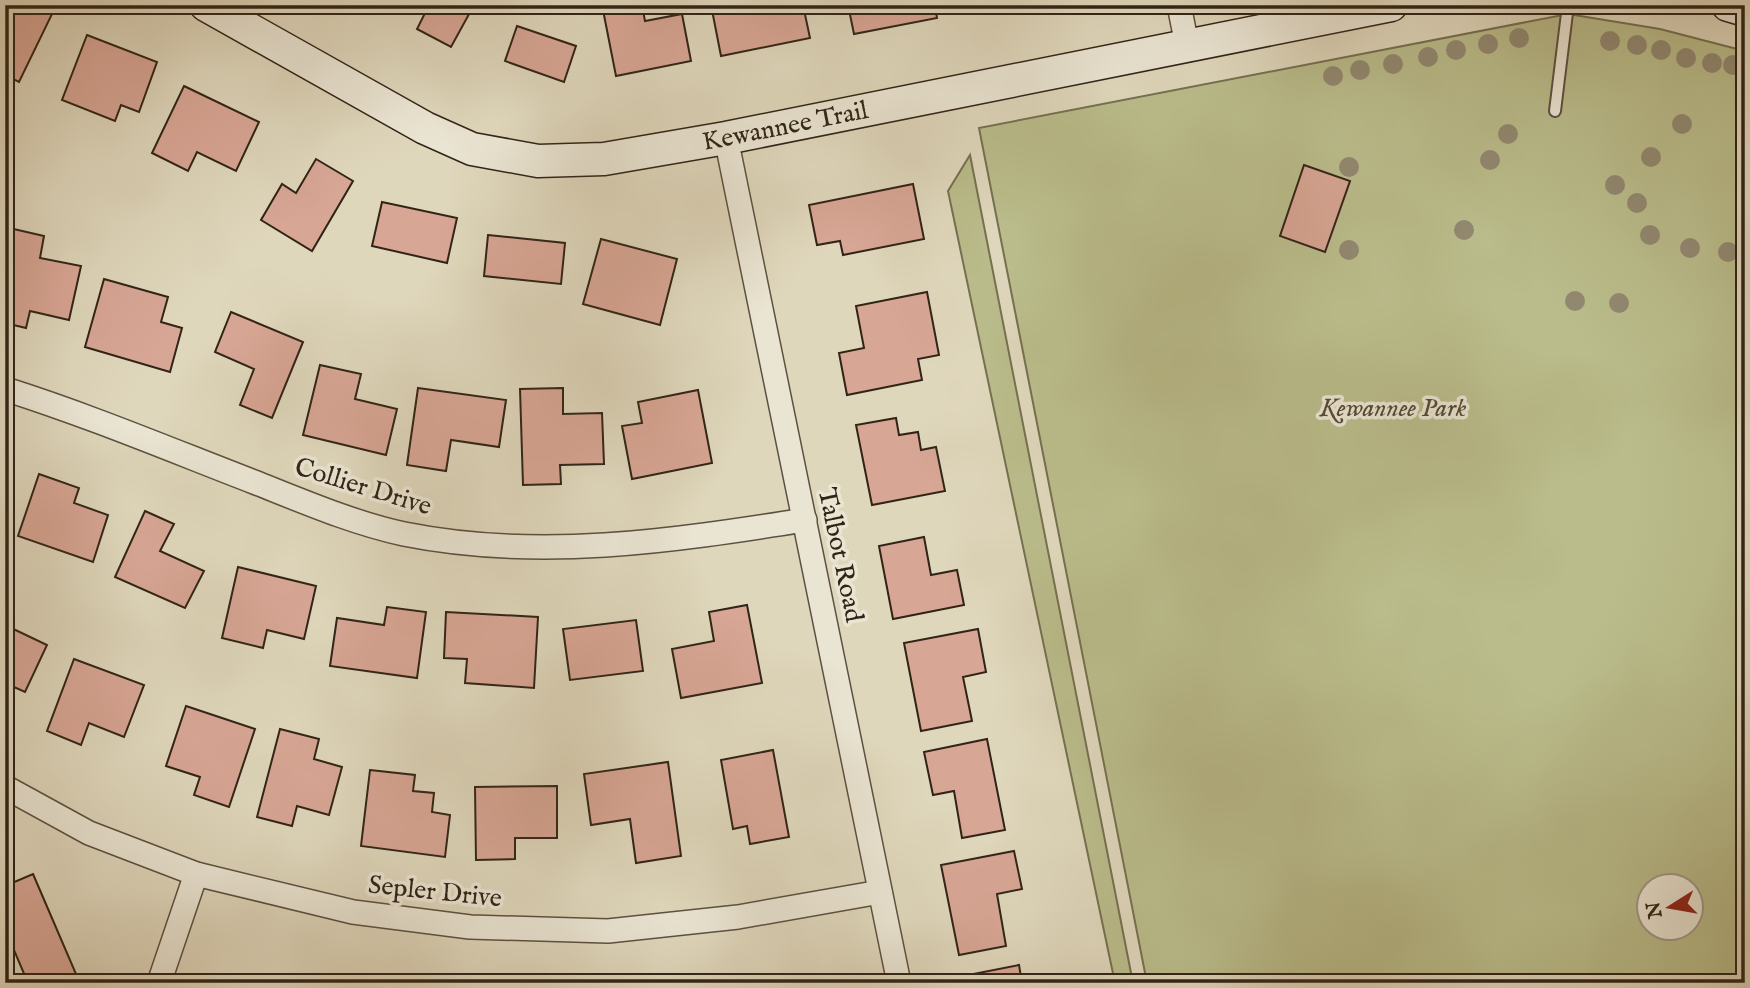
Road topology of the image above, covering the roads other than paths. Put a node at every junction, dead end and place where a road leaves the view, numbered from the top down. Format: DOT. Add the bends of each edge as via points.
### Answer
graph roads {
  1 [pos="206,5"];
  2 [pos="1179,5"];
  3 [pos="1391,5"];
  4 [pos="1568,5"];
  5 [pos="1728,5"];
  6 [pos="1745,10"];
  7 [pos="1188,45"];
  8 [pos="1555,111"];
  9 [pos="726,138"];
  10 [pos="5,389"];
  11 [pos="805,520"];
  12 [pos="5,787"];
  13 [pos="196,874"];
  14 [pos="880,892"];
  15 [pos="159,983"];
  16 [pos="899,983"];
  1 -- 9 [label="street, Kewannee Trail" via="425,128 472,149 538,161 604,159"];
  2 -- 7 [label="street"];
  3 -- 7 [label="street, Kewannee Trail"];
  4 -- 8 [label="lane"];
  5 -- 6 [label="street"];
  7 -- 9 [label="street, Kewannee Trail"];
  9 -- 11 [label="street, Talbot Road"];
  10 -- 11 [label="street, Collier Drive" via="312,504 403,533 497,546 565,549 674,541"];
  11 -- 14 [label="street, Talbot Road"];
  12 -- 13 [label="street, Sepler Drive" via="89,832"];
  13 -- 14 [label="street, Sepler Drive" via="353,912 470,927 581,930 738,917"];
  13 -- 15 [label="street"];
  14 -- 16 [label="street, Talbot Road"];
}
